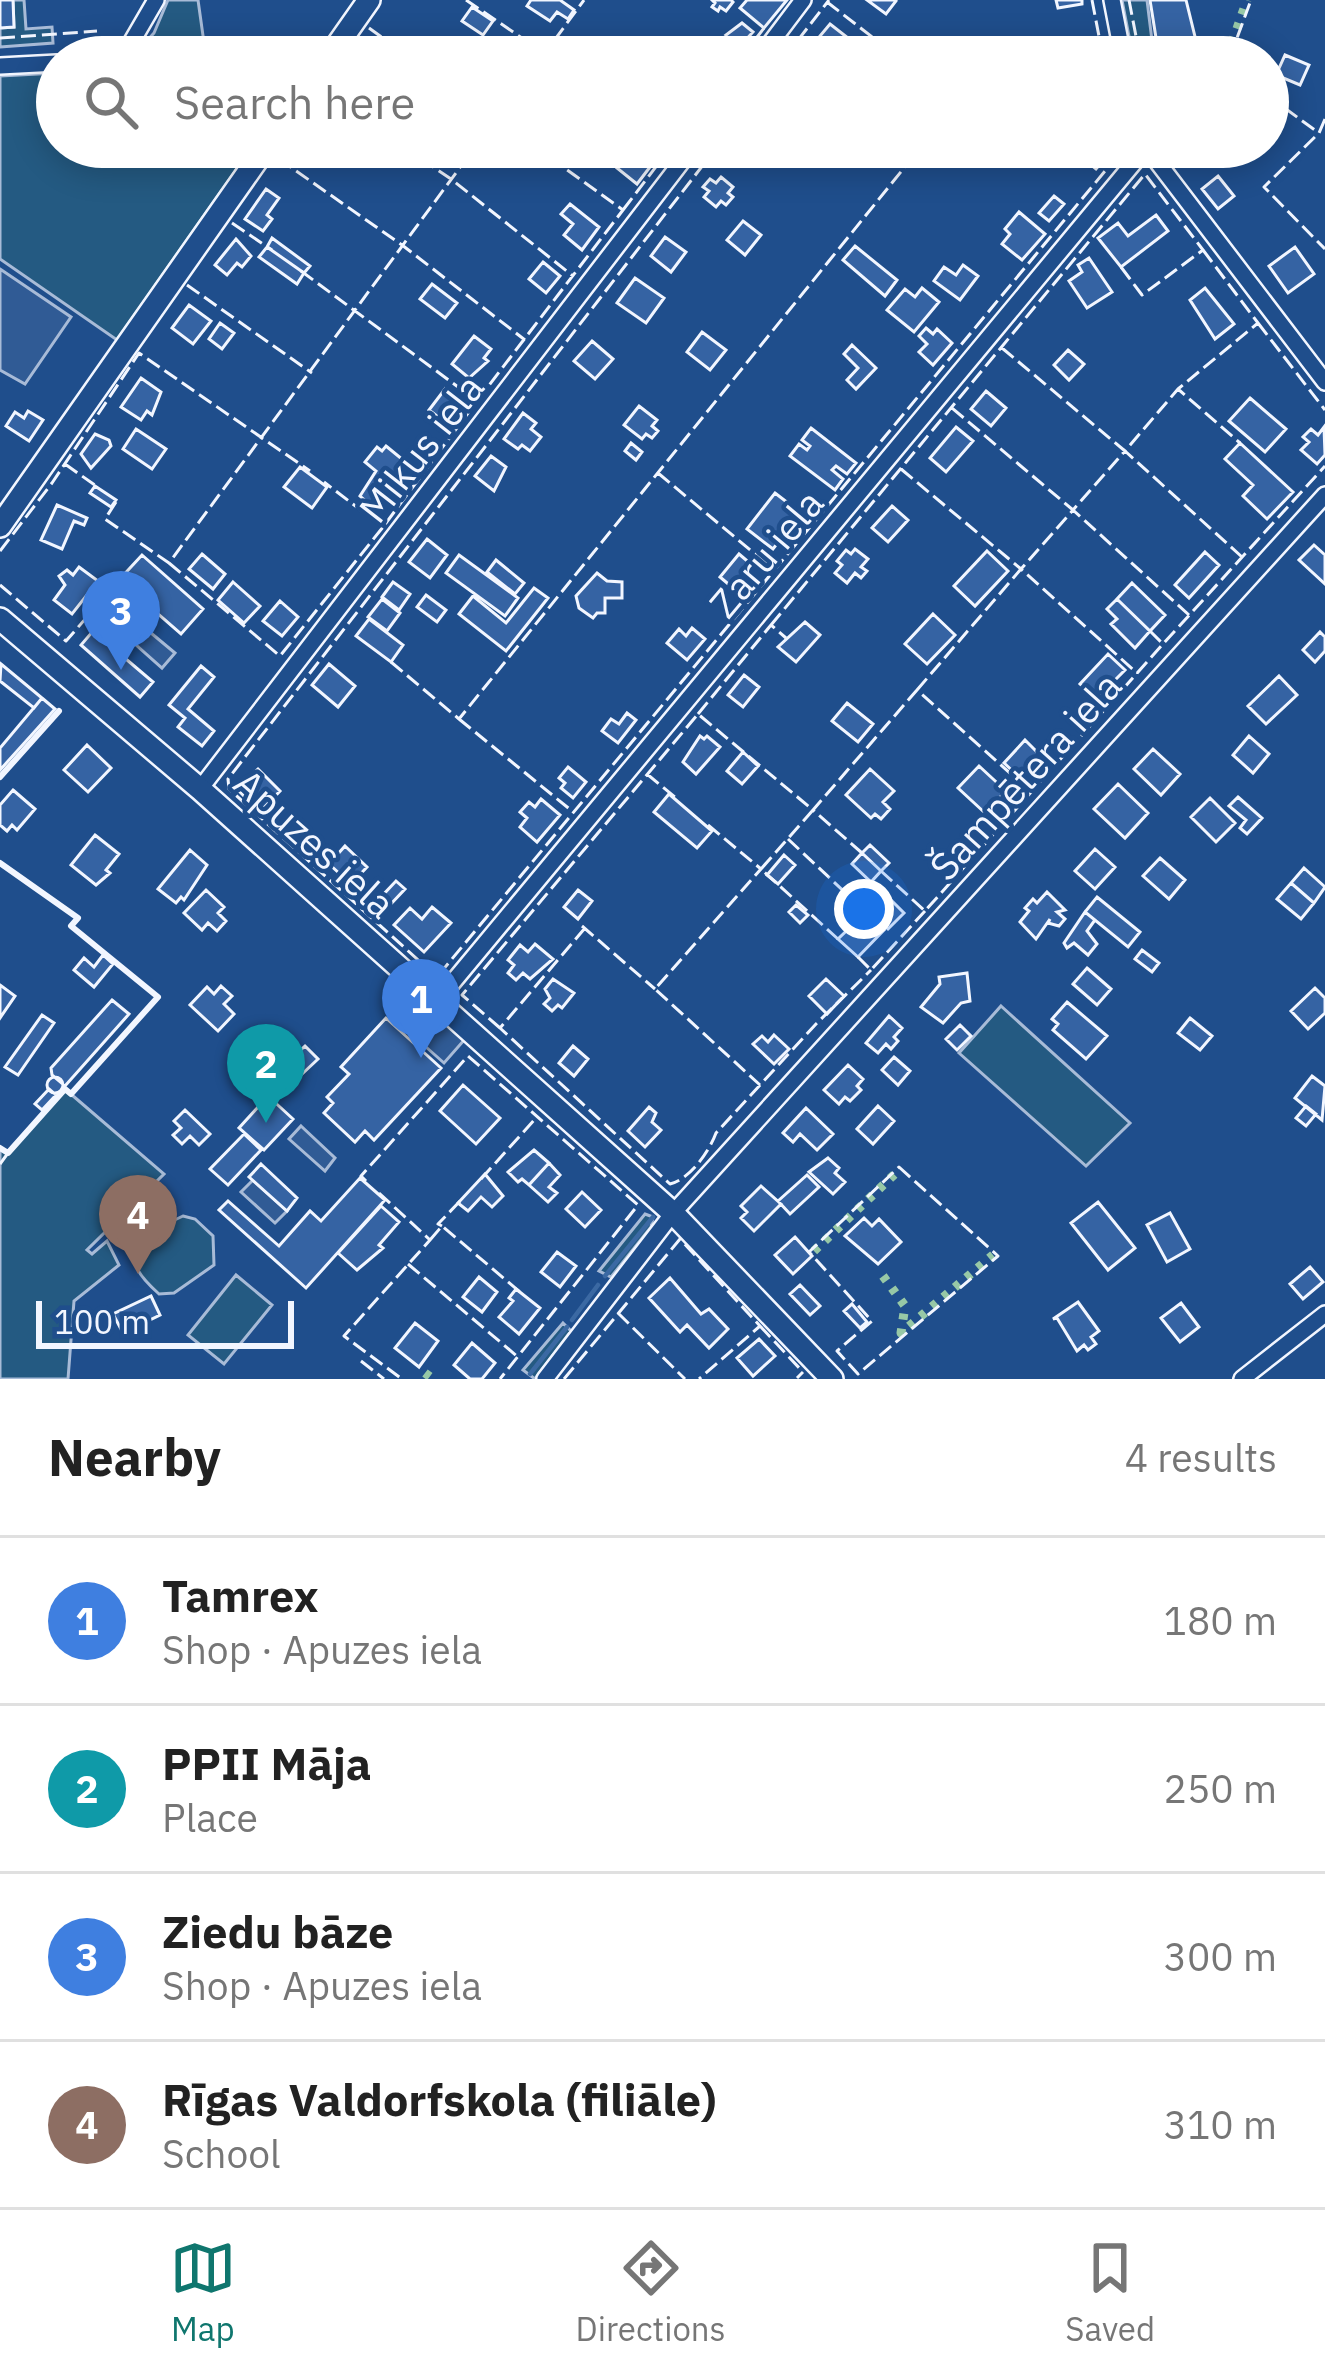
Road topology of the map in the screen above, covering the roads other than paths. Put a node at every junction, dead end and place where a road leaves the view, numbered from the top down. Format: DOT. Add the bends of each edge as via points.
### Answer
graph roads {
  1 [pos="157,0"];
  2 [pos="369,0"];
  3 [pos="803,0"];
  4 [pos="1112,0"];
  5 [pos="135,36"];
  6 [pos="344,36"];
  7 [pos="776,36"];
  8 [pos="1119,36"];
  9 [pos="36,64"];
  10 [pos="0,66"];
  11 [pos="251,168"];
  12 [pos="677,168"];
  13 [pos="1129,168"];
  14 [pos="1162,168"];
  15 [pos="1325,382"];
  16 [pos="1325,495"];
  17 [pos="0,526"];
  18 [pos="0,619"];
  19 [pos="200,789"];
  20 [pos="438,1000"];
  21 [pos="674,1213"];
  22 [pos="1325,1314"];
  23 [pos="545,1379"];
  24 [pos="832,1379"];
  25 [pos="1242,1379"];
  1 -- 5 [label="street"];
  2 -- 6 [label="street"];
  3 -- 7 [label="street"];
  4 -- 8 [label="street"];
  9 -- 10 [label="street"];
  11 -- 17 [label="street"];
  12 -- 19 [label="street, Mikus iela"];
  13 -- 20 [label="street, Zaru iela"];
  14 -- 15 [label="street"];
  16 -- 21 [label="street, Šampētera iela"];
  18 -- 19 [label="street, Apuzes iela"];
  19 -- 20 [label="street, Apuzes iela"];
  20 -- 21 [label="street, Apuzes iela"];
  21 -- 23 [label="street, Šampētera iela"];
  21 -- 24 [label="street, Apuzes iela"];
  22 -- 25 [label="street"];
}
